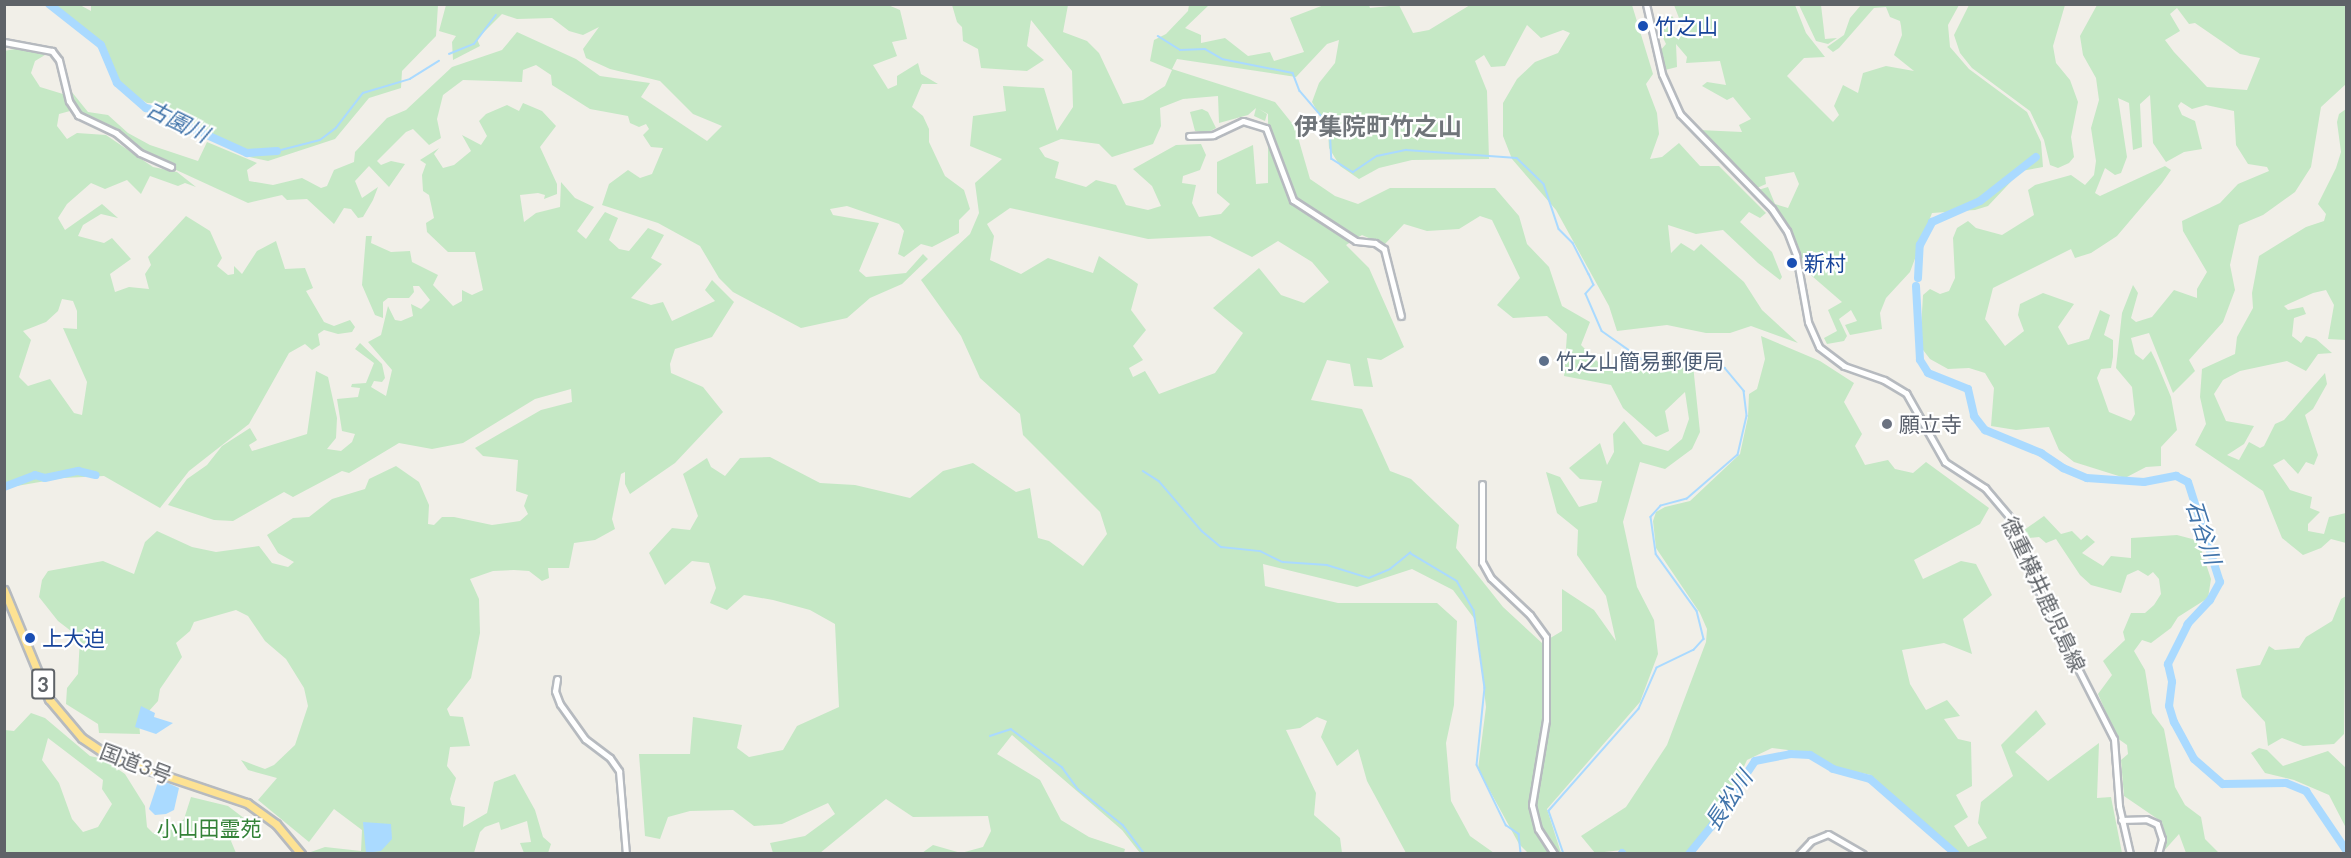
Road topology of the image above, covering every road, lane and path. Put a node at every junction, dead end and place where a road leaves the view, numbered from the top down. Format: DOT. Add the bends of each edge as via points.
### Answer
graph roads {
  1 [pos="1646,4"];
  2 [pos="4,42"];
  3 [pos="1189,136"];
  4 [pos="171,167"];
  5 [pos="1401,316"];
  6 [pos="1482,484"];
  7 [pos="4,590"];
  8 [pos="556,679"];
  9 [pos="2121,820"];
  10 [pos="301,854"];
  11 [pos="626,854"];
  12 [pos="1554,854"];
  13 [pos="1798,854"];
  14 [pos="1863,854"];
  15 [pos="2130,854"];
  16 [pos="2158,854"];
  1 -- 9 [label="street, 徳重横井鹿児島線" via="1662,74 1680,114 1772,209 1787,231 1796,255 1808,322 1820,347 1844,366 1884,380 1906,393 1945,462 1985,488 2013,521 2035,584 2114,739"];
  2 -- 4 [label="street" via="52,51 69,101 78,114 116,133 140,153"];
  3 -- 5 [label="street" via="1213,135 1243,121 1266,128 1293,200 1356,241 1376,243 1384,249"];
  6 -- 12 [label="street" via="1482,562 1546,637 1546,720 1532,805 1538,829"];
  7 -- 10 [label="highway, 国道3号 / 3" via="50,699 82,738 120,760 239,799 276,824"];
  8 -- 11 [label="street" via="560,704 585,739 610,758 619,771"];
  9 -- 15 [label="street, 徳重横井鹿児島線"];
  9 -- 16 [label="street" via="2146,819 2157,824 2162,838"];
  13 -- 14 [label="street" via="1811,841 1828,834"];
}
